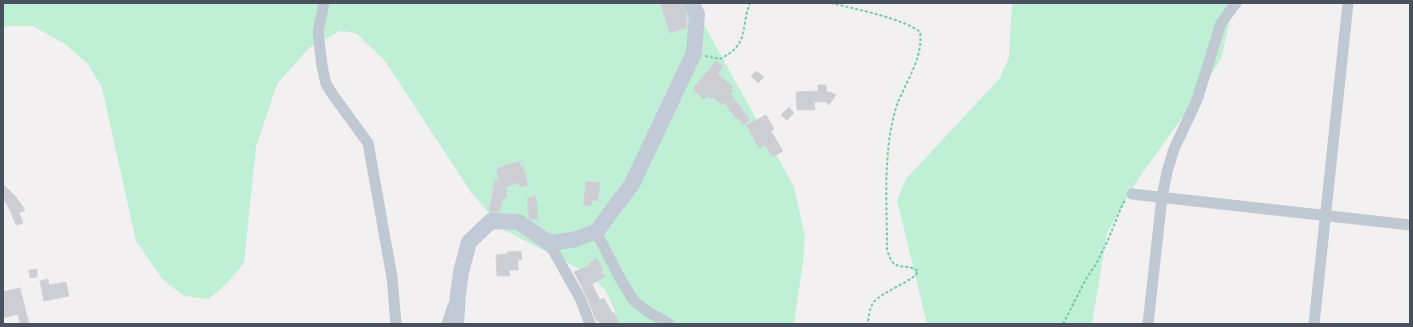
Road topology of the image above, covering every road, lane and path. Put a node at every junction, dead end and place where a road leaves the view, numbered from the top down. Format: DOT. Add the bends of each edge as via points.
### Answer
graph roads {
  1 [pos="324,3"];
  2 [pos="691,3"];
  3 [pos="750,3"];
  4 [pos="830,3"];
  5 [pos="1236,3"];
  6 [pos="1348,3"];
  7 [pos="694,53"];
  8 [pos="1132,194"];
  9 [pos="1162,197"];
  10 [pos="1326,216"];
  11 [pos="1410,225"];
  12 [pos="596,232"];
  13 [pos="549,243"];
  14 [pos="458,294"];
  15 [pos="396,324"];
  16 [pos="447,324"];
  17 [pos="456,324"];
  18 [pos="590,324"];
  19 [pos="669,324"];
  20 [pos="867,324"];
  21 [pos="1063,324"];
  22 [pos="1148,324"];
  23 [pos="1314,324"];
  1 -- 15 [label="street" via="318,32 326,84 368,143 392,277"];
  2 -- 7 [label="street" via="697,14"];
  3 -- 7 [label="path" via="742,38 730,54 720,59"];
  4 -- 20 [label="path" via="914,28 920,32 921,40 915,64 894,114 887,162 887,249 896,266 914,268 918,271 872,304"];
  5 -- 9 [label="street" via="1221,23 1197,100 1174,149"];
  6 -- 10 [label="street"];
  7 -- 12 [label="street" via="632,184"];
  8 -- 9 [label="street"];
  8 -- 21 [label="path" via="1126,198 1108,240"];
  9 -- 10 [label="street"];
  9 -- 22 [label="street"];
  10 -- 11 [label="street"];
  10 -- 23 [label="street"];
  12 -- 13 [label="street" via="572,240"];
  12 -- 19 [label="street" via="634,301"];
  13 -- 14 [label="street" via="519,222 491,221 469,242"];
  13 -- 18 [label="street" via="580,298"];
  14 -- 16 [label="street"];
  14 -- 17 [label="street"];
}
